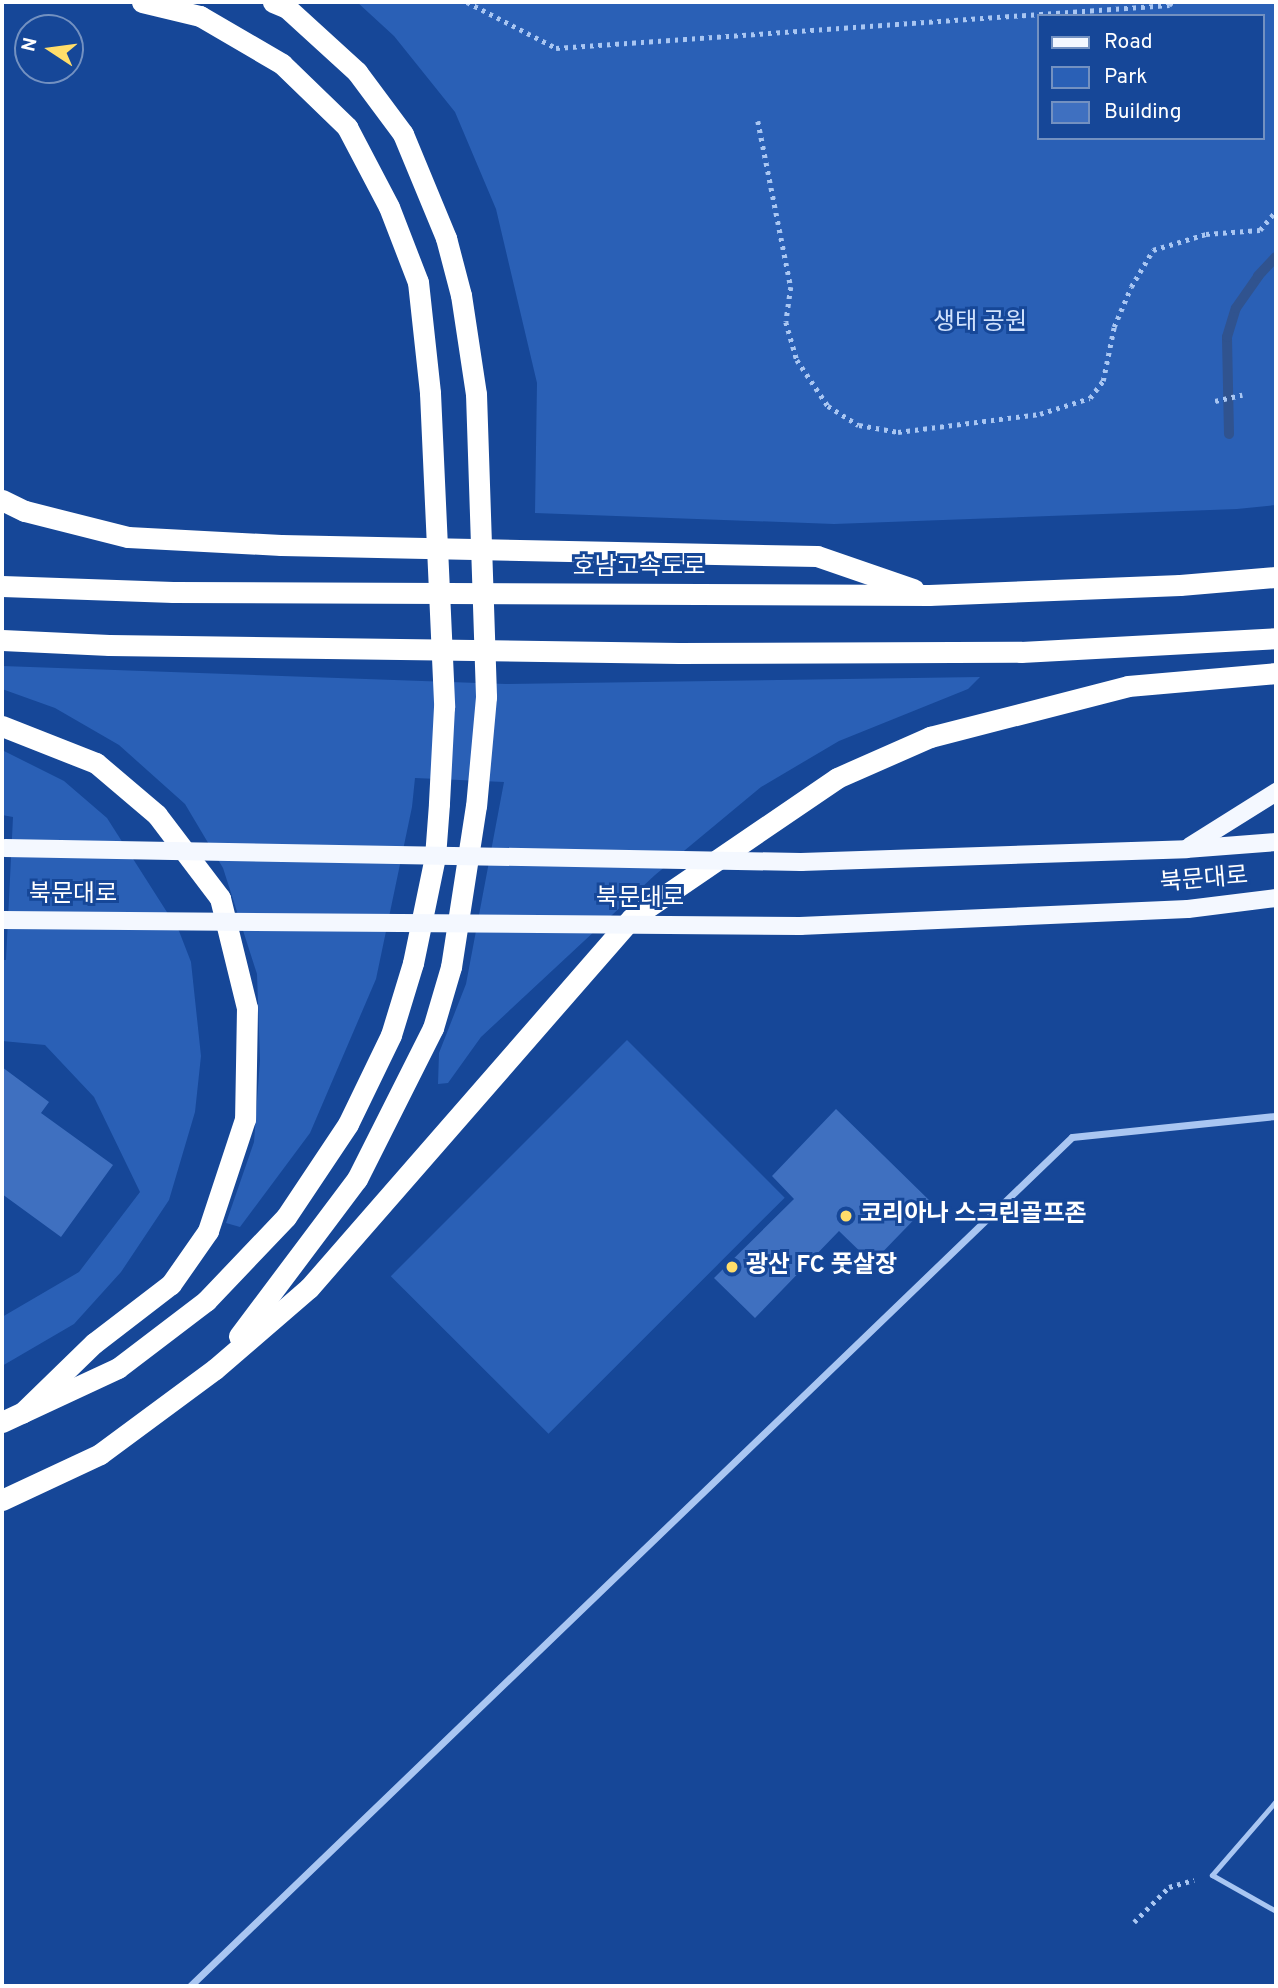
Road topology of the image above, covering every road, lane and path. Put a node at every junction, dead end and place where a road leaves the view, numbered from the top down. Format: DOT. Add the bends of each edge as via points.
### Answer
graph roads {
  1 [pos="142,2"];
  2 [pos="273,2"];
  3 [pos="467,2"];
  4 [pos="1172,2"];
  5 [pos="1036,14"];
  6 [pos="1042,14"];
  7 [pos="758,121"];
  8 [pos="1276,211"];
  9 [pos="1242,395"];
  10 [pos="1215,401"];
  11 [pos="2,500"];
  12 [pos="1276,577"];
  13 [pos="2,586"];
  14 [pos="929,595"];
  15 [pos="1276,638"];
  16 [pos="2,640"];
  17 [pos="1276,673"];
  18 [pos="2,726"];
  19 [pos="1276,792"];
  20 [pos="1276,842"];
  21 [pos="3,848"];
  22 [pos="1186,849"];
  23 [pos="1276,901"];
  24 [pos="2,920"];
  25 [pos="1276,1116"];
  26 [pos="215,1369"];
  27 [pos="22,1413"];
  28 [pos="2,1422"];
  29 [pos="2,1500"];
  30 [pos="1276,1801"];
  31 [pos="1212,1875"];
  32 [pos="1276,1911"];
  33 [pos="1134,1922"];
  34 [pos="190,1986"];
  1 -- 27 [label="highway, bridge" via="200,16 282,64 347,127 389,207 418,282 430,393 444,707 435,857 413,963 391,1035 348,1124 286,1217 206,1301 118,1368"];
  2 -- 26 [label="highway, bridge" via="287,8 357,72 403,134 446,238 461,295 476,394 486,697 476,806 451,967 433,1028 357,1179"];
  3 -- 5 [label="path" via="556,48"];
  4 -- 6 [label="path"];
  7 -- 8 [label="path" via="791,287 786,322 797,360 828,406 859,425 898,432 1040,414 1090,398 1103,381 1114,327 1131,287 1153,250 1206,234 1259,230"];
  9 -- 10 [label="path"];
  11 -- 14 [label="highway" via="24,511 128,537 281,545 817,556"];
  12 -- 14 [label="highway, 호남고속도로"];
  13 -- 14 [label="highway, 호남고속도로" via="173,592"];
  15 -- 16 [label="highway" via="1021,652 693,653"];
  17 -- 26 [label="highway" via="1128,686 930,737 837,778 632,918 309,1288"];
  18 -- 27 [label="highway" via="96,763 158,815 220,898 247,1008 245,1119 208,1231 171,1284 94,1343"];
  19 -- 22 [label="main road"];
  20 -- 22 [label="main road, 북문대로"];
  21 -- 22 [label="main road, 북문대로, bridge" via="801,862"];
  23 -- 24 [label="main road, 북문대로, bridge" via="800,926"];
  25 -- 34 [label="street" via="1072,1137"];
  26 -- 29 [label="highway" via="100,1454"];
  27 -- 28 [label="highway"];
  30 -- 31 [label="lane"];
  31 -- 32 [label="lane"];
  31 -- 33 [label="path" via="1169,1887"];
}
